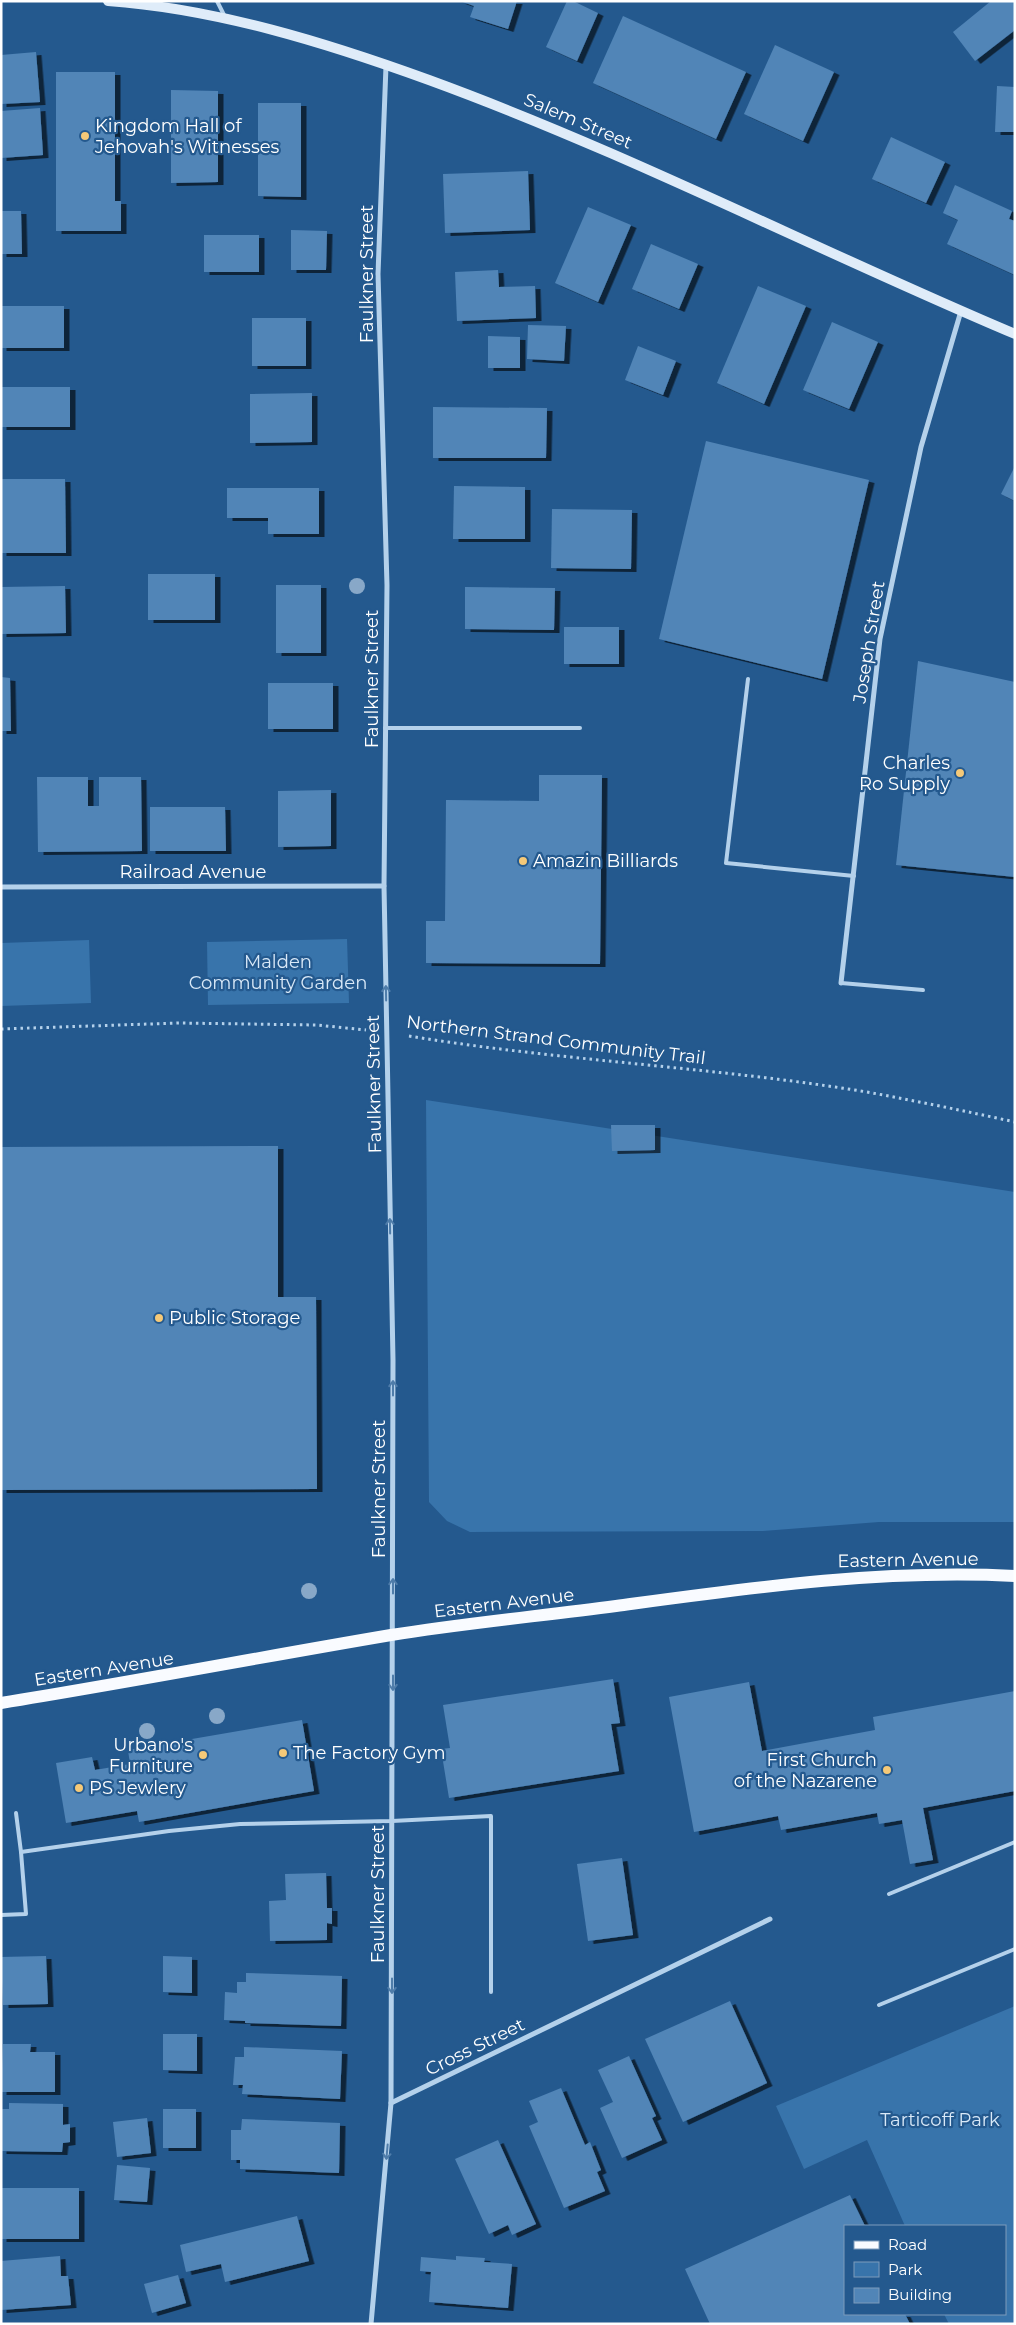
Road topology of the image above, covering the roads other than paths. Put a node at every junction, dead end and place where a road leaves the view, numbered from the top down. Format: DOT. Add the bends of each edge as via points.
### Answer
graph roads {
  1 [pos="108,1"];
  2 [pos="218,1"];
  3 [pos="227,20"];
  4 [pos="386,65"];
  5 [pos="961,311"];
  6 [pos="1015,334"];
  7 [pos="748,680"];
  8 [pos="385,728"];
  9 [pos="580,728"];
  10 [pos="854,876"];
  11 [pos="384,886"];
  12 [pos="1,887"];
  13 [pos="842,983"];
  14 [pos="923,990"];
  15 [pos="1015,1576"];
  16 [pos="393,1635"];
  17 [pos="1,1703"];
  18 [pos="16,1813"];
  19 [pos="392,1821"];
  20 [pos="1015,1842"];
  21 [pos="21,1852"];
  22 [pos="889,1894"];
  23 [pos="1,1915"];
  24 [pos="770,1919"];
  25 [pos="1015,1949"];
  26 [pos="491,1992"];
  27 [pos="879,2005"];
  28 [pos="392,2103"];
  29 [pos="371,2324"];
  1 -- 3 [label="main road, Salem Street"];
  2 -- 3 [label="lane"];
  3 -- 4 [label="main road, Salem Street"];
  4 -- 5 [label="main road, Salem Street" via="518,113 642,166"];
  4 -- 8 [label="street, Faulkner Street" via="378,274 387,585"];
  5 -- 6 [label="main road, Salem Street"];
  5 -- 10 [label="street, Joseph Street" via="921,447 880,639"];
  7 -- 10 [label="lane" via="726,863"];
  8 -- 9 [label="lane"];
  8 -- 11 [label="street, Faulkner Street"];
  10 -- 13 [label="street, Joseph Street"];
  11 -- 12 [label="street, Railroad Avenue"];
  16 -- 11 [label="street, Faulkner Street, one-way" via="393,1360"];
  13 -- 14 [label="lane"];
  15 -- 16 [label="main road, Eastern Avenue" via="898,1574 822,1580"];
  16 -- 17 [label="main road, Eastern Avenue"];
  16 -- 19 [label="street, Faulkner Street, one-way"];
  18 -- 21 [label="lane"];
  19 -- 21 [label="lane" via="240,1824 169,1830"];
  19 -- 26 [label="lane" via="491,1816"];
  19 -- 28 [label="street, Faulkner Street, one-way"];
  20 -- 22 [label="lane"];
  21 -- 23 [label="lane" via="26,1914"];
  24 -- 28 [label="street, Cross Street"];
  25 -- 27 [label="lane"];
  28 -- 29 [label="street, one-way"];
}
